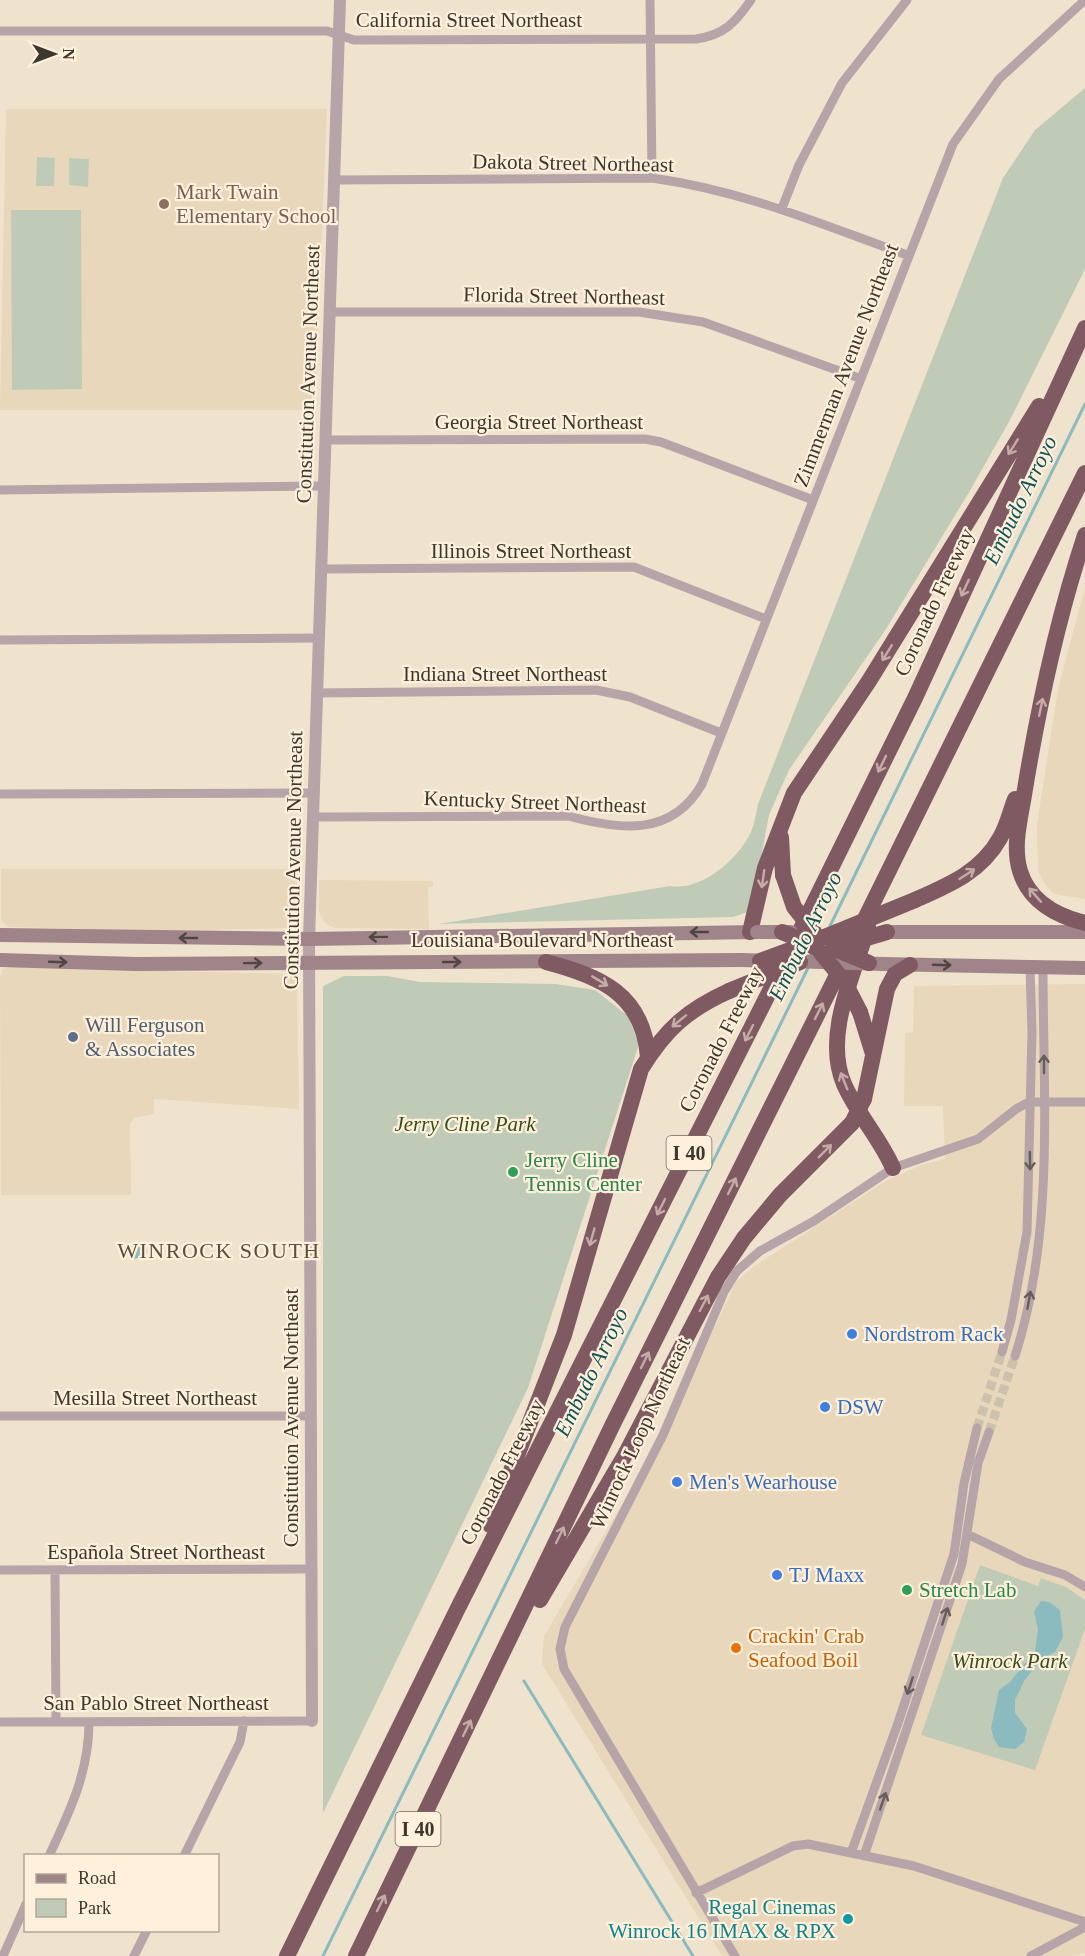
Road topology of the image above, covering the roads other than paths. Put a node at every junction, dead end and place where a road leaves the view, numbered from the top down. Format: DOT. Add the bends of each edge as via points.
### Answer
graph roads {
  1 [pos="340,0"];
  2 [pos="650,0"];
  3 [pos="751,0"];
  4 [pos="907,0"];
  5 [pos="1085,0"];
  6 [pos="0,31"];
  7 [pos="339,35"];
  8 [pos="650,38"];
  9 [pos="652,178"];
  10 [pos="334,180"];
  11 [pos="782,208"];
  12 [pos="907,255"];
  13 [pos="330,312"];
  14 [pos="1085,328"];
  15 [pos="1077,344"];
  16 [pos="859,378"];
  17 [pos="326,440"];
  18 [pos="1085,473"];
  19 [pos="324,486"];
  20 [pos="0,490"];
  21 [pos="813,500"];
  22 [pos="1085,535"];
  23 [pos="322,569"];
  24 [pos="766,619"];
  25 [pos="319,639"];
  26 [pos="0,640"];
  27 [pos="317,693"];
  28 [pos="721,733"];
  29 [pos="1029,765"];
  30 [pos="702,784"];
  31 [pos="313,793"];
  32 [pos="0,794"];
  33 [pos="313,817"];
  34 [pos="780,827"];
  35 [pos="879,890"];
  36 [pos="1085,922"];
  37 [pos="754,932"];
  38 [pos="782,932"];
  39 [pos="893,932"];
  40 [pos="1085,932"];
  41 [pos="0,935"];
  42 [pos="309,939"];
  43 [pos="823,944"];
  44 [pos="0,960"];
  45 [pos="752,961"];
  46 [pos="309,962"];
  47 [pos="546,962"];
  48 [pos="800,962"];
  49 [pos="876,964"];
  50 [pos="910,964"];
  51 [pos="1037,968"];
  52 [pos="1085,968"];
  53 [pos="873,1055"];
  54 [pos="648,1058"];
  55 [pos="1085,1101"];
  56 [pos="1029,1102"];
  57 [pos="1044,1102"];
  58 [pos="892,1168"];
  59 [pos="1002,1352"];
  60 [pos="1015,1356"];
  61 [pos="0,1416"];
  62 [pos="310,1416"];
  63 [pos="977,1428"];
  64 [pos="989,1432"];
  65 [pos="964,1483"];
  66 [pos="974,1488"];
  67 [pos="967,1534"];
  68 [pos="312,1569"];
  69 [pos="0,1570"];
  70 [pos="55,1570"];
  71 [pos="1085,1587"];
  72 [pos="458,1608"];
  73 [pos="480,1702"];
  74 [pos="244,1721"];
  75 [pos="312,1721"];
  76 [pos="0,1722"];
  77 [pos="56,1722"];
  78 [pos="89,1722"];
  79 [pos="851,1853"];
  80 [pos="50,1854"];
  81 [pos="185,1854"];
  82 [pos="864,1856"];
  83 [pos="696,1893"];
  84 [pos="24,1909"];
  85 [pos="1085,1922"];
  86 [pos="1085,1927"];
  87 [pos="146,1932"];
  88 [pos="3,1956"];
  89 [pos="134,1956"];
  90 [pos="287,1956"];
  91 [pos="356,1956"];
  92 [pos="735,1956"];
  93 [pos="1031,1956"];
  1 -- 7 [label="street, Constitution Avenue Northeast"];
  2 -- 8 [label="street"];
  3 -- 8 [label="street, California Street Northeast" via="729,28 714,36"];
  4 -- 11 [label="street" via="842,83 799,165"];
  5 -- 12 [label="street, Zimmerman Avenue Northeast" via="999,79 972,113 945,160"];
  6 -- 7 [label="street, California Street Northeast" via="327,31"];
  7 -- 8 [label="street, California Street Northeast" via="354,40"];
  7 -- 10 [label="street, Constitution Avenue Northeast"];
  8 -- 9 [label="street"];
  9 -- 10 [label="street, Dakota Street Northeast"];
  9 -- 11 [label="street, Dakota Street Northeast" via="700,185"];
  10 -- 13 [label="street, Constitution Avenue Northeast"];
  11 -- 12 [label="street, Dakota Street Northeast"];
  12 -- 16 [label="street, Zimmerman Avenue Northeast"];
  13 -- 16 [label="street, Florida Street Northeast" via="639,312 674,316 703,322"];
  13 -- 17 [label="street, Constitution Avenue Northeast"];
  14 -- 15 [label="highway, Coronado Freeway / I 40"];
  15 -- 34 [label="highway, one-way" via="869,681 801,780"];
  15 -- 72 [label="highway, Coronado Freeway / I 40, one-way" via="915,698 777,980"];
  16 -- 21 [label="street, Zimmerman Avenue Northeast"];
  17 -- 19 [label="street, Constitution Avenue Northeast"];
  17 -- 21 [label="street, Georgia Street Northeast" via="645,439"];
  18 -- 35 [label="highway, I 40"];
  19 -- 20 [label="street"];
  19 -- 23 [label="street, Constitution Avenue Northeast"];
  21 -- 24 [label="street, Zimmerman Avenue Northeast"];
  29 -- 22 [label="highway, one-way" via="1065,603"];
  23 -- 24 [label="street, Illinois Street Northeast" via="634,567"];
  23 -- 25 [label="street, Constitution Avenue Northeast"];
  24 -- 28 [label="street, Zimmerman Avenue Northeast"];
  25 -- 26 [label="street"];
  25 -- 27 [label="street, Constitution Avenue Northeast"];
  27 -- 28 [label="street, Indiana Street Northeast" via="596,690 622,694"];
  27 -- 31 [label="street, Constitution Avenue Northeast"];
  28 -- 30 [label="street, Zimmerman Avenue Northeast"];
  36 -- 29 [label="highway, one-way" via="1046,907 1020,873 1016,854"];
  43 -- 29 [label="highway, one-way, bridge" via="962,878 985,860 1001,838"];
  30 -- 33 [label="street, Kentucky Street Northeast" via="681,812 651,824 596,824 568,816"];
  31 -- 32 [label="street"];
  31 -- 33 [label="street, Constitution Avenue Northeast"];
  33 -- 42 [label="street, Constitution Avenue Northeast"];
  34 -- 37 [label="highway, one-way" via="765,868"];
  34 -- 43 [label="highway, bridge" via="783,875 794,907"];
  58 -- 35 [label="highway, one-way" via="844,1085 836,1050 845,1002"];
  73 -- 35 [label="highway, I 40, one-way" via="613,1424"];
  37 -- 38 [label="main road, Louisiana Boulevard Northeast, bridge"];
  37 -- 42 [label="main road, Louisiana Boulevard Northeast, one-way"];
  38 -- 43 [label="highway, bridge"];
  39 -- 40 [label="main road"];
  39 -- 43 [label="highway, bridge"];
  42 -- 41 [label="main road, Louisiana Boulevard Northeast, one-way"];
  42 -- 46 [label="street, Constitution Avenue Northeast"];
  43 -- 45 [label="highway, bridge"];
  43 -- 48 [label="highway, bridge"];
  43 -- 49 [label="highway, bridge"];
  43 -- 53 [label="highway, bridge" via="852,993"];
  44 -- 46 [label="main road, Louisiana Boulevard Northeast, one-way" via="136,964"];
  45 -- 47 [label="main road, Louisiana Boulevard Northeast"];
  45 -- 48 [label="main road, Louisiana Boulevard Northeast, bridge"];
  46 -- 47 [label="main road, Louisiana Boulevard Northeast, one-way"];
  46 -- 62 [label="street, Constitution Avenue Northeast"];
  47 -- 54 [label="highway, one-way" via="585,972 622,997 641,1023"];
  48 -- 54 [label="highway, one-way, bridge" via="704,1003 666,1032"];
  49 -- 50 [label="main road"];
  50 -- 51 [label="main road, one-way"];
  50 -- 53 [label="highway" via="889,982"];
  51 -- 52 [label="main road"];
  51 -- 56 [label="street"];
  57 -- 51 [label="street, one-way"];
  73 -- 53 [label="highway, one-way, bridge" via="625,1455 718,1277 780,1195 852,1123 864,1099"];
  54 -- 72 [label="highway, one-way" via="635,1086 564,1335"];
  55 -- 57 [label="street"];
  56 -- 57 [label="street"];
  56 -- 58 [label="street, Winrock Loop Northeast" via="978,1139"];
  56 -- 59 [label="street, one-way" via="1027,1232"];
  60 -- 57 [label="street, one-way" via="1025,1325 1041,1234"];
  58 -- 83 [label="street, Winrock Loop Northeast" via="814,1221 760,1251 737,1271 724,1292 663,1435 565,1628 561,1649 564,1669"];
  61 -- 62 [label="street, Mesilla Street Northeast"];
  62 -- 68 [label="street, Constitution Avenue Northeast"];
  63 -- 65 [label="street"];
  64 -- 66 [label="street"];
  65 -- 66 [label="street"];
  65 -- 79 [label="street, one-way" via="954,1554"];
  66 -- 67 [label="street"];
  67 -- 71 [label="street"];
  82 -- 67 [label="street, one-way" via="962,1564"];
  68 -- 70 [label="street, Española Street Northeast"];
  68 -- 75 [label="street, Constitution Avenue Northeast"];
  69 -- 70 [label="street, Española Street Northeast"];
  70 -- 77 [label="street"];
  72 -- 90 [label="highway, Coronado Freeway / I 40"];
  91 -- 73 [label="highway, I 40, one-way"];
  74 -- 75 [label="street, San Pablo Street Northeast"];
  74 -- 78 [label="street, San Pablo Street Northeast"];
  74 -- 81 [label="street" via="240,1742"];
  76 -- 77 [label="street, San Pablo Street Northeast"];
  77 -- 78 [label="street, San Pablo Street Northeast"];
  78 -- 80 [label="street" via="85,1773"];
  79 -- 82 [label="street"];
  79 -- 83 [label="street" via="808,1844 793,1846"];
  82 -- 85 [label="street" via="933,1872"];
  83 -- 92 [label="street, Winrock Loop Northeast"];
  84 -- 88 [label="street"];
  86 -- 93 [label="street"];
  87 -- 89 [label="street"];
}
